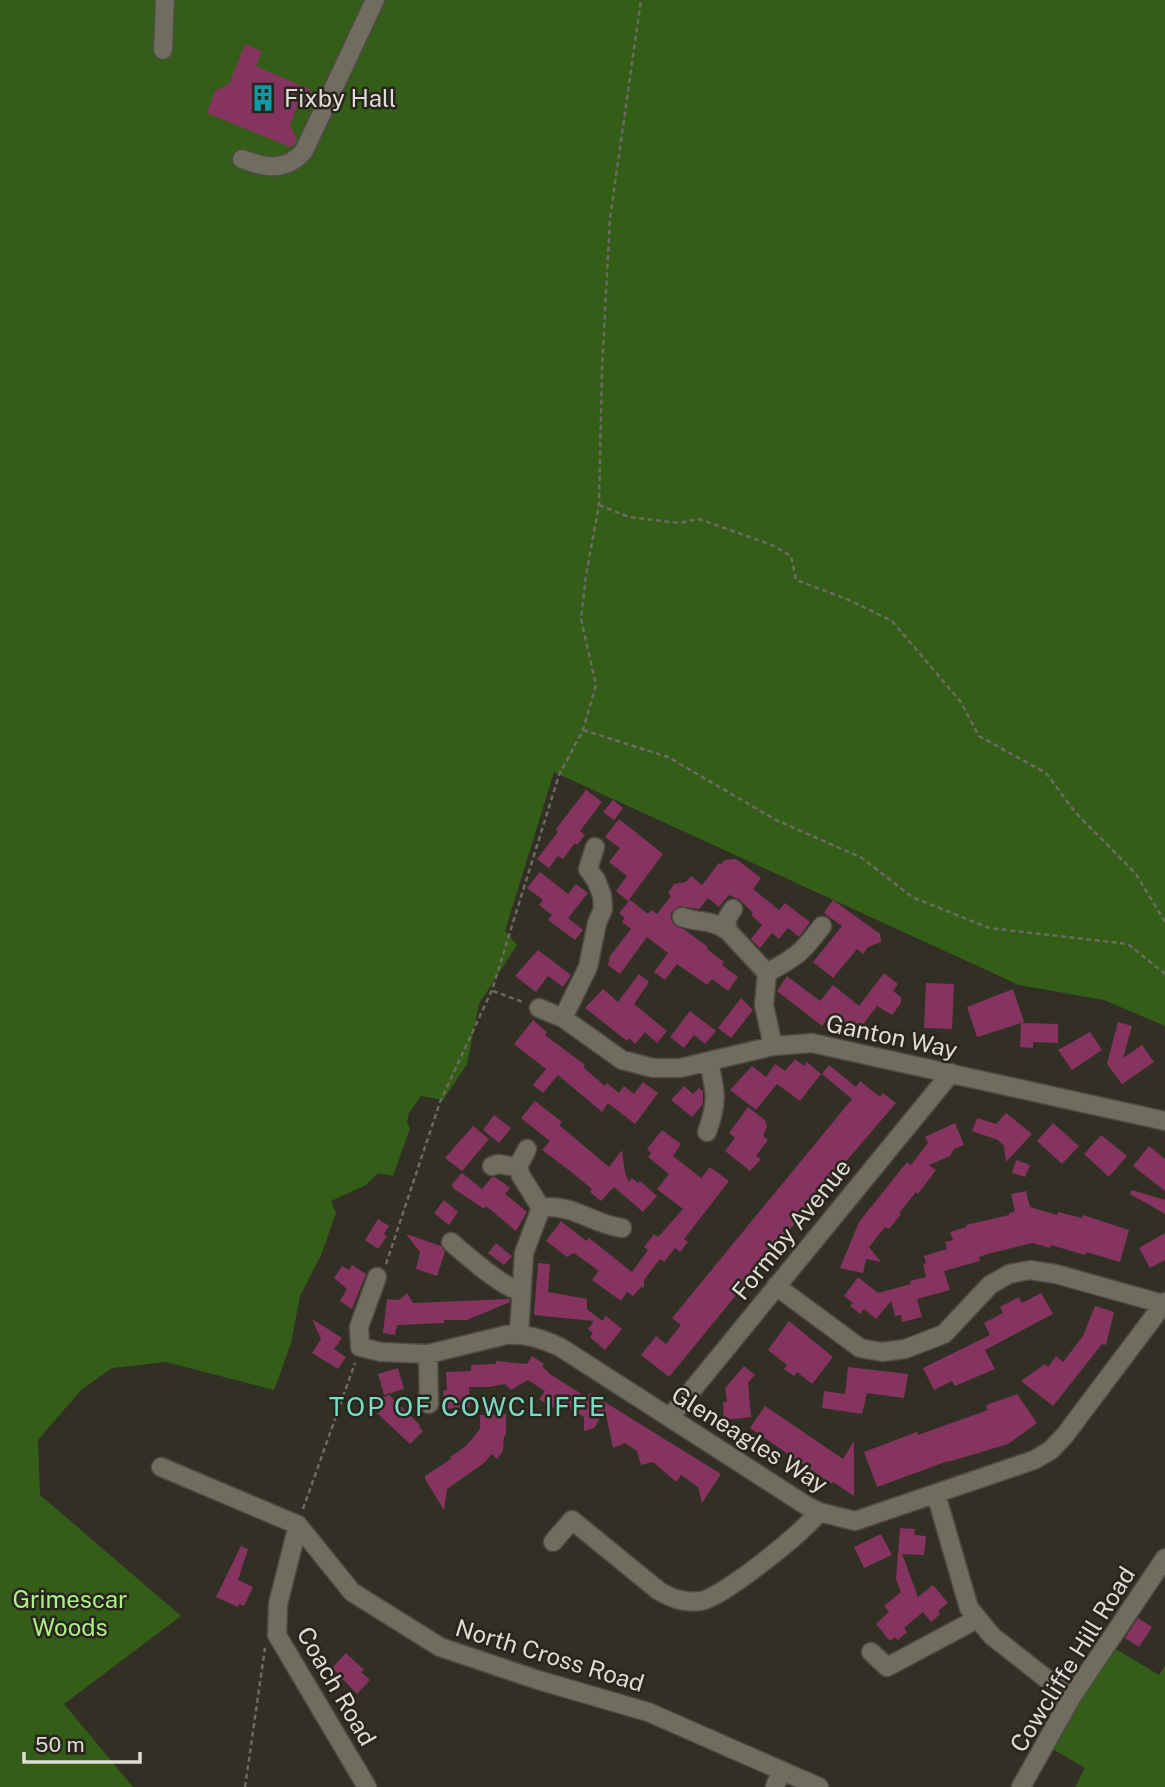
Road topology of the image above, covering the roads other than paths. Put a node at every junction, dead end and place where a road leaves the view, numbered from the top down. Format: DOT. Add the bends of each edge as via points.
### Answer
graph roads {
  1 [pos="165,0"];
  2 [pos="375,0"];
  3 [pos="163,51"];
  4 [pos="242,159"];
  5 [pos="595,847"];
  6 [pos="733,909"];
  7 [pos="682,918"];
  8 [pos="822,926"];
  9 [pos="728,931"];
  10 [pos="767,972"];
  11 [pos="539,1008"];
  12 [pos="563,1017"];
  13 [pos="773,1046"];
  14 [pos="709,1062"];
  15 [pos="951,1073"];
  16 [pos="1165,1121"];
  17 [pos="707,1132"];
  18 [pos="527,1149"];
  19 [pos="492,1166"];
  20 [pos="518,1167"];
  21 [pos="541,1209"];
  22 [pos="622,1228"];
  23 [pos="451,1242"];
  24 [pos="377,1277"];
  25 [pos="776,1286"];
  26 [pos="520,1291"];
  27 [pos="1164,1303"];
  28 [pos="519,1334"];
  29 [pos="428,1354"];
  30 [pos="429,1404"];
  31 [pos="670,1417"];
  32 [pos="161,1467"];
  33 [pos="936,1494"];
  34 [pos="819,1512"];
  35 [pos="298,1525"];
  36 [pos="553,1542"];
  37 [pos="1165,1558"];
  38 [pos="976,1619"];
  39 [pos="871,1652"];
  40 [pos="1071,1698"];
  41 [pos="778,1779"];
  42 [pos="367,1787"];
  43 [pos="819,1787"];
  44 [pos="1021,1787"];
  1 -- 3 [label="street"];
  2 -- 4 [label="street" via="296,161 272,168"];
  5 -- 12 [label="street" via="581,869 599,888 603,909 588,967"];
  6 -- 9 [label="street" via="726,920"];
  7 -- 9 [label="street" via="716,923"];
  8 -- 10 [label="street" via="794,959"];
  9 -- 10 [label="street"];
  10 -- 13 [label="street" via="764,1005"];
  11 -- 12 [label="street, Ganton Way"];
  12 -- 14 [label="street, Ganton Way" via="622,1060 637,1065 667,1069"];
  13 -- 14 [label="street, Ganton Way"];
  13 -- 15 [label="street, Ganton Way" via="812,1043"];
  14 -- 17 [label="street" via="716,1107"];
  15 -- 16 [label="street, Ganton Way"];
  15 -- 25 [label="street, Formby Avenue"];
  18 -- 20 [label="street"];
  19 -- 20 [label="street"];
  20 -- 21 [label="street"];
  21 -- 22 [label="street" via="556,1206"];
  21 -- 26 [label="street" via="524,1254"];
  23 -- 26 [label="street" via="512,1290"];
  24 -- 29 [label="street, Gleneagles Way" via="359,1327 360,1347"];
  25 -- 27 [label="street" via="860,1349 882,1352 905,1349 944,1334 990,1284 1030,1270"];
  25 -- 31 [label="street, Formby Avenue"];
  26 -- 28 [label="street"];
  27 -- 33 [label="street, Gleneagles Way" via="1051,1450"];
  28 -- 29 [label="street, Gleneagles Way"];
  28 -- 31 [label="street, Gleneagles Way" via="560,1347"];
  29 -- 30 [label="street"];
  31 -- 34 [label="street, Gleneagles Way"];
  32 -- 35 [label="street"];
  33 -- 34 [label="street, Gleneagles Way" via="855,1521"];
  33 -- 38 [label="street"];
  34 -- 36 [label="street" via="720,1593 701,1601 684,1602 659,1591 572,1520"];
  35 -- 41 [label="street, North Cross Road" via="352,1592 440,1647 648,1712"];
  35 -- 42 [label="street, Coach Road" via="278,1604 277,1635"];
  37 -- 40 [label="street, Cowcliffe Hill Road"];
  38 -- 39 [label="street" via="887,1667"];
  38 -- 40 [label="street"];
  40 -- 44 [label="street, Cowcliffe Hill Road"];
  41 -- 43 [label="street, North Cross Road"];
}
